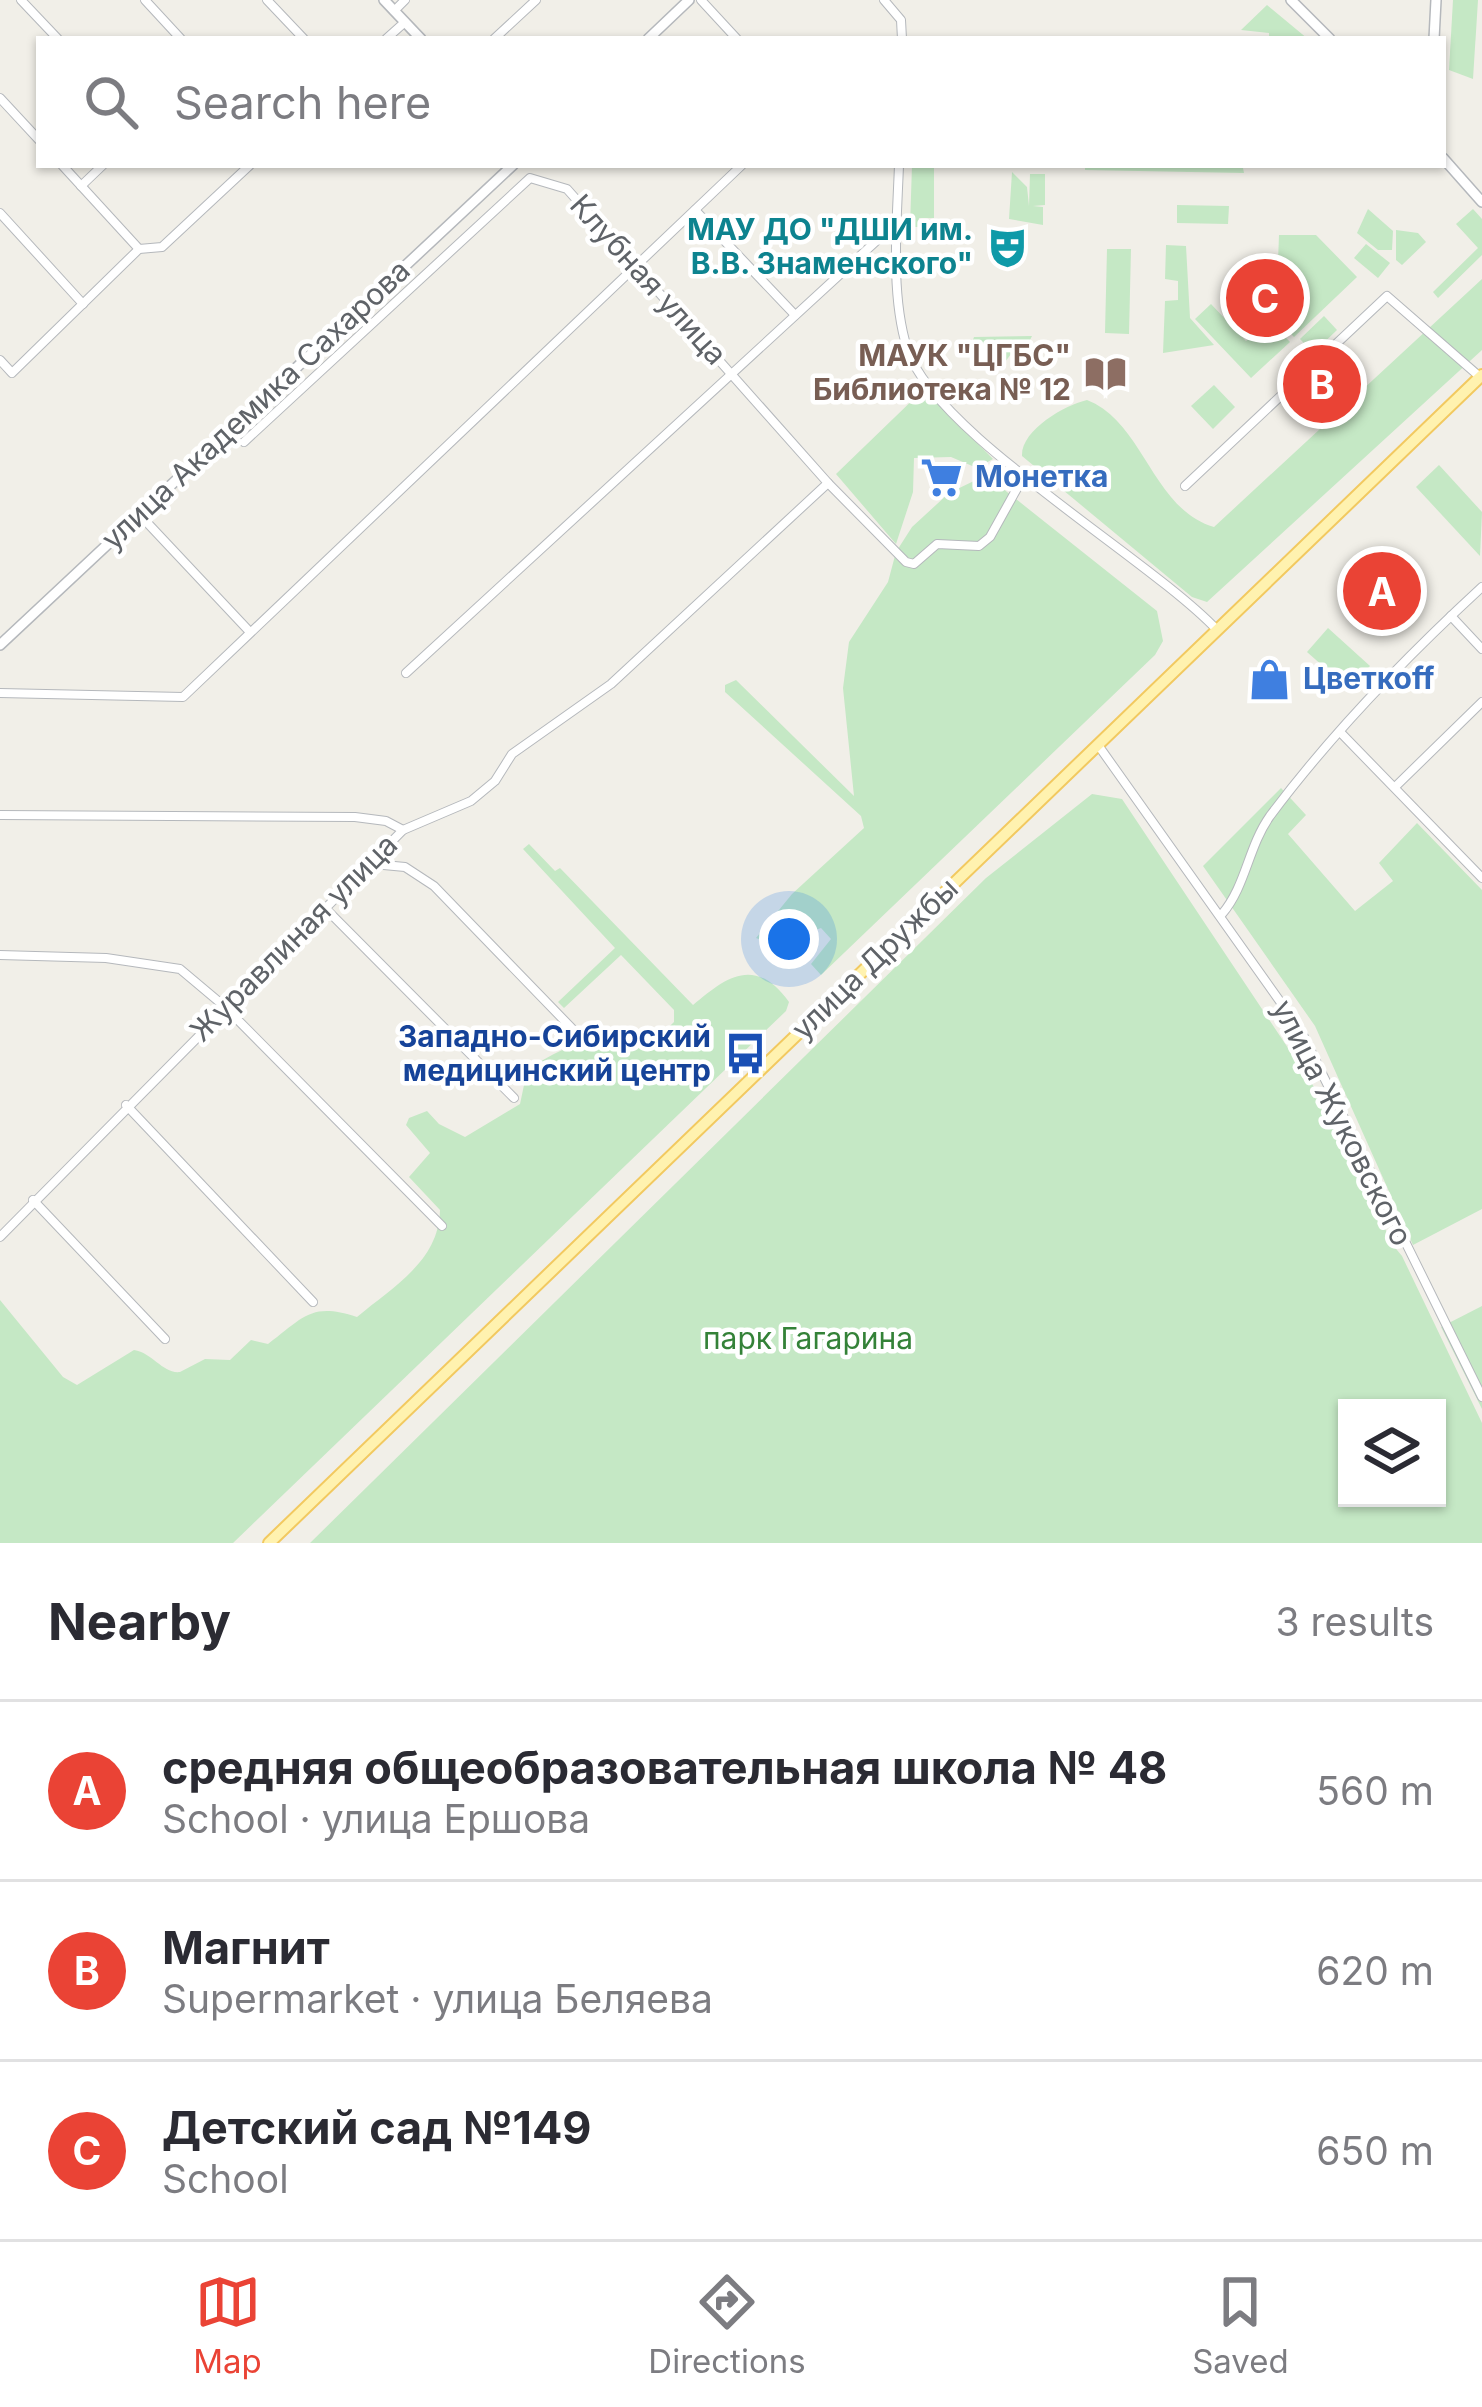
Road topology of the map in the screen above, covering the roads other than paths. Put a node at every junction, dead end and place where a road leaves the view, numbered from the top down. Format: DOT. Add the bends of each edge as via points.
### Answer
graph roads {
  1 [pos="21,0"];
  2 [pos="145,0"];
  3 [pos="267,0"];
  4 [pos="384,0"];
  5 [pos="405,0"];
  6 [pos="536,0"];
  7 [pos="689,0"];
  8 [pos="700,0"];
  9 [pos="884,0"];
  10 [pos="1292,0"];
  11 [pos="1436,0"];
  12 [pos="394,10"];
  13 [pos="405,22"];
  14 [pos="55,36"];
  15 [pos="178,36"];
  16 [pos="301,36"];
  17 [pos="389,36"];
  18 [pos="418,36"];
  19 [pos="497,36"];
  20 [pos="650,36"];
  21 [pos="734,36"];
  22 [pos="902,36"];
  23 [pos="1327,36"];
  24 [pos="1434,36"];
  25 [pos="0,98"];
  26 [pos="36,137"];
  27 [pos="1446,161"];
  28 [pos="65,168"];
  29 [pos="100,168"];
  30 [pos="247,168"];
  31 [pos="510,168"];
  32 [pos="739,168"];
  33 [pos="898,168"];
  34 [pos="81,186"];
  35 [pos="1482,202"];
  36 [pos="695,210"];
  37 [pos="0,213"];
  38 [pos="897,222"];
  39 [pos="139,250"];
  40 [pos="637,267"];
  41 [pos="83,304"];
  42 [pos="795,315"];
  43 [pos="0,360"];
  44 [pos="732,372"];
  45 [pos="1481,376"];
  46 [pos="244,442"];
  47 [pos="1024,476"];
  48 [pos="827,483"];
  49 [pos="1185,486"];
  50 [pos="139,513"];
  51 [pos="1482,587"];
  52 [pos="1451,616"];
  53 [pos="249,631"];
  54 [pos="1217,631"];
  55 [pos="0,645"];
  56 [pos="1482,649"];
  57 [pos="406,674"];
  58 [pos="0,693"];
  59 [pos="1482,702"];
  60 [pos="1341,733"];
  61 [pos="1098,745"];
  62 [pos="1394,787"];
  63 [pos="0,815"];
  64 [pos="403,830"];
  65 [pos="372,864"];
  66 [pos="1482,878"];
  67 [pos="325,908"];
  68 [pos="1222,914"];
  69 [pos="0,955"];
  70 [pos="224,1006"];
  71 [pos="587,1045"];
  72 [pos="514,1098"];
  73 [pos="126,1106"];
  74 [pos="33,1201"];
  75 [pos="442,1226"];
  76 [pos="0,1235"];
  77 [pos="313,1302"];
  78 [pos="165,1339"];
  79 [pos="1482,1397"];
  80 [pos="268,1543"];
  1 -- 14 [label="street"];
  2 -- 15 [label="street"];
  3 -- 16 [label="street"];
  4 -- 12 [label="street"];
  5 -- 12 [label="street"];
  6 -- 19 [label="street"];
  7 -- 20 [label="street"];
  8 -- 21 [label="street"];
  9 -- 22 [label="street" via="901,20"];
  10 -- 23 [label="street"];
  11 -- 24 [label="street"];
  12 -- 13 [label="street"];
  13 -- 17 [label="street"];
  13 -- 18 [label="street"];
  25 -- 26 [label="street"];
  27 -- 35 [label="street"];
  28 -- 34 [label="street"];
  29 -- 34 [label="street"];
  30 -- 39 [label="street" via="162,248"];
  31 -- 50 [label="street, улица Академика Сахарова"];
  32 -- 36 [label="street"];
  33 -- 38 [label="street"];
  34 -- 39 [label="street"];
  36 -- 40 [label="street"];
  36 -- 42 [label="street"];
  37 -- 41 [label="street"];
  38 -- 42 [label="street"];
  38 -- 47 [label="street" via="908,353 932,389"];
  39 -- 41 [label="street"];
  40 -- 44 [label="street, Клубная улица"];
  40 -- 46 [label="street, Клубная улица" via="567,189 530,178"];
  40 -- 53 [label="street"];
  41 -- 43 [label="street" via="13,373"];
  42 -- 44 [label="street"];
  44 -- 48 [label="street, Клубная улица"];
  44 -- 57 [label="street"];
  45 -- 49 [label="street" via="1387,296"];
  45 -- 54 [label="main road, улица Дружбы"];
  47 -- 48 [label="street, Клубная улица" via="980,546 937,544 914,564"];
  47 -- 54 [label="street"];
  48 -- 64 [label="street, Журавлиная улица" via="611,685 512,754 471,801"];
  50 -- 53 [label="street"];
  50 -- 55 [label="street, улица Академика Сахарова"];
  51 -- 52 [label="street"];
  52 -- 56 [label="street"];
  52 -- 60 [label="street"];
  53 -- 58 [label="street" via="184,697"];
  54 -- 61 [label="main road, улица Дружбы"];
  59 -- 62 [label="street"];
  60 -- 62 [label="street"];
  60 -- 68 [label="street" via="1248,849"];
  61 -- 68 [label="street, улица Жуковского"];
  61 -- 80 [label="main road, улица Дружбы"];
  62 -- 66 [label="street"];
  63 -- 64 [label="street" via="374,818"];
  64 -- 65 [label="street, Журавлиная улица"];
  65 -- 67 [label="street, Журавлиная улица"];
  65 -- 71 [label="street" via="405,867 434,886"];
  67 -- 70 [label="street, Журавлиная улица"];
  67 -- 72 [label="street"];
  68 -- 79 [label="street, улица Жуковского" via="1300,1031"];
  69 -- 70 [label="street" via="172,967"];
  70 -- 73 [label="street, Журавлиная улица"];
  70 -- 75 [label="street"];
  73 -- 74 [label="street, Журавлиная улица"];
  73 -- 77 [label="street"];
  74 -- 76 [label="street, Журавлиная улица"];
  74 -- 78 [label="street"];
}
